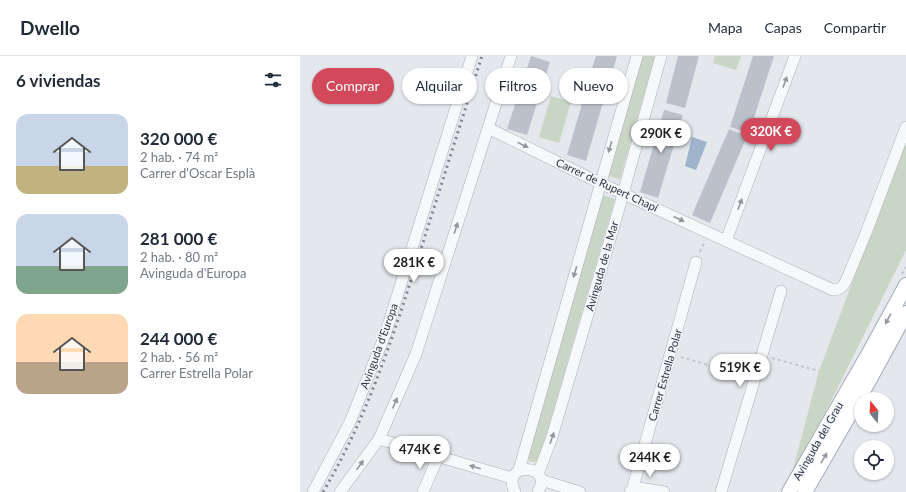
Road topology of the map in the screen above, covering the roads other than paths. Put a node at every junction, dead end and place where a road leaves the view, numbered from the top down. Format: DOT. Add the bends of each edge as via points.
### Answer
graph roads {
  1 [pos="472,56"];
  2 [pos="511,56"];
  3 [pos="637,56"];
  4 [pos="662,56"];
  5 [pos="795,56"];
  6 [pos="906,127"];
  7 [pos="488,128"];
  8 [pos="600,182"];
  9 [pos="624,193"];
  10 [pos="726,240"];
  11 [pos="696,262"];
  12 [pos="906,285"];
  13 [pos="781,291"];
  14 [pos="906,313"];
  15 [pos="379,439"];
  16 [pos="438,457"];
  17 [pos="516,474"];
  18 [pos="539,486"];
  19 [pos="632,490"];
  20 [pos="313,492"];
  21 [pos="340,492"];
  22 [pos="423,492"];
  23 [pos="514,492"];
  24 [pos="580,492"];
  25 [pos="664,492"];
  26 [pos="721,492"];
  27 [pos="789,492"];
  28 [pos="805,492"];
  1 -- 20 [label="street, Avinguda d'Europa" via="385,335 350,422"];
  2 -- 7 [label="street"];
  3 -- 8 [label="street, one-way"];
  4 -- 9 [label="street, Avinguda de la Mar"];
  10 -- 5 [label="street, one-way"];
  6 -- 10 [label="street, Carrer de Rupert Chapí" via="844,286 838,290 833,290"];
  7 -- 8 [label="street, Carrer de Rupert Chapí, one-way"];
  15 -- 7 [label="street, one-way" via="416,354"];
  8 -- 9 [label="street, Carrer de Rupert Chapí"];
  8 -- 17 [label="street, one-way"];
  9 -- 10 [label="street, Carrer de Rupert Chapí, one-way"];
  18 -- 9 [label="street, Avinguda de la Mar, one-way"];
  11 -- 19 [label="street, Carrer Estrella Polar"];
  12 -- 27 [label="main road, Avinguda del Grau, one-way" via="870,353"];
  13 -- 26 [label="street"];
  28 -- 14 [label="main road, Avinguda del Grau, one-way"];
  15 -- 16 [label="street"];
  21 -- 15 [label="street, one-way"];
  17 -- 16 [label="street, one-way"];
  16 -- 22 [label="street"];
  17 -- 18 [label="street" via="526,468 532,470"];
  17 -- 23 [label="street" via="512,485"];
  18 -- 24 [label="street"];
  19 -- 25 [label="street, Carrer Estrella Polar"];
}
